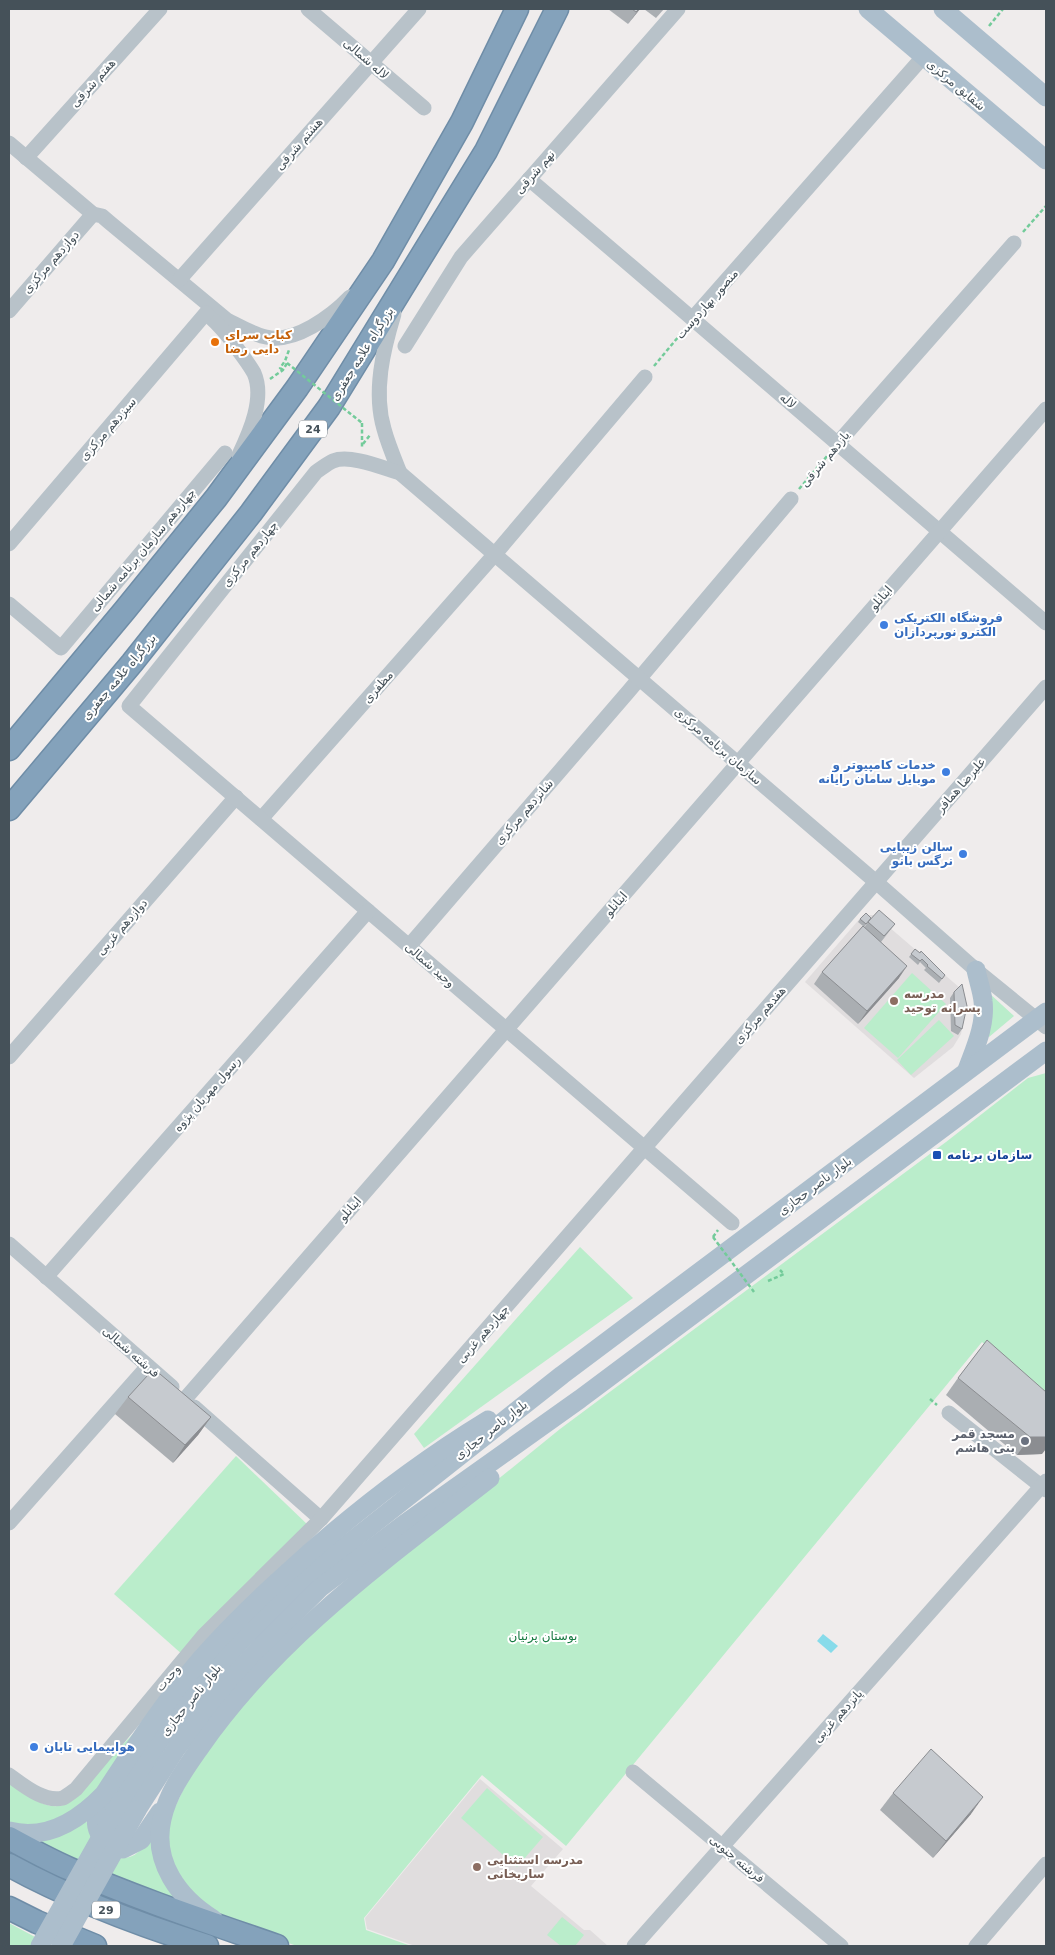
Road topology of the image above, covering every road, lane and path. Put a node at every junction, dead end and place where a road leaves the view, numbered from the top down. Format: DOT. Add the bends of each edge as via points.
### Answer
graph roads {
  1 [pos="160,9"];
  2 [pos="308,9"];
  3 [pos="419,9"];
  4 [pos="517,9"];
  5 [pos="557,9"];
  6 [pos="678,9"];
  7 [pos="868,9"];
  8 [pos="943,9"];
  9 [pos="1003,9"];
  10 [pos="979,40"];
  11 [pos="923,57"];
  12 [pos="371,63"];
  13 [pos="1046,97"];
  14 [pos="424,108"];
  15 [pos="9,143"];
  16 [pos="26,158"];
  17 [pos="1046,160"];
  18 [pos="529,179"];
  19 [pos="1046,206"];
  20 [pos="93,214"];
  21 [pos="1014,243"];
  22 [pos="383,261"];
  23 [pos="179,280"];
  24 [pos="400,294"];
  25 [pos="9,311"];
  26 [pos="206,313"];
  27 [pos="694,318"];
  28 [pos="286,336"];
  29 [pos="405,346"];
  30 [pos="645,377"];
  31 [pos="1046,409"];
  32 [pos="837,444"];
  33 [pos="362,445"];
  34 [pos="225,453"];
  35 [pos="400,473"];
  36 [pos="216,498"];
  37 [pos="791,499"];
  38 [pos="939,532"];
  39 [pos="9,544"];
  40 [pos="495,554"];
  41 [pos="9,604"];
  42 [pos="1046,623"];
  43 [pos="640,678"];
  44 [pos="1046,687"];
  45 [pos="44,705"];
  46 [pos="129,706"];
  47 [pos="9,742"];
  48 [pos="9,749"];
  49 [pos="738,764"];
  50 [pos="236,797"];
  51 [pos="9,809"];
  52 [pos="261,819"];
  53 [pos="876,882"];
  54 [pos="368,911"];
  55 [pos="409,946"];
  56 [pos="976,970"];
  57 [pos="1043,1019"];
  58 [pos="506,1030"];
  59 [pos="1046,1052"];
  60 [pos="9,1057"];
  61 [pos="967,1070"];
  62 [pos="644,1148"];
  63 [pos="732,1223"];
  64 [pos="716,1232"];
  65 [pos="9,1244"];
  66 [pos="784,1274"];
  67 [pos="46,1277"];
  68 [pos="769,1280"];
  69 [pos="754,1292"];
  70 [pos="148,1366"];
  71 [pos="185,1399"];
  72 [pos="580,1399"];
  73 [pos="948,1413"];
  74 [pos="1045,1486"];
  75 [pos="321,1519"];
  76 [pos="9,1523"];
  77 [pos="633,1772"];
  78 [pos="9,1775"];
  79 [pos="169,1797"];
  80 [pos="121,1801"];
  81 [pos="9,1831"];
  82 [pos="9,1838"];
  83 [pos="722,1847"];
  84 [pos="1046,1864"];
  85 [pos="9,1865"];
  86 [pos="9,1908"];
  87 [pos="229,1929"];
  88 [pos="40,1946"];
  89 [pos="61,1946"];
  90 [pos="95,1946"];
  91 [pos="207,1946"];
  92 [pos="278,1946"];
  93 [pos="634,1946"];
  94 [pos="840,1946"];
  95 [pos="976,1946"];
  1 -- 16 [label="street, هفتم شرقی"];
  2 -- 12 [label="street, لاله شمالی"];
  3 -- 12 [label="street, هشتم شرقی"];
  4 -- 22 [label="highway" via="462,122"];
  5 -- 24 [label="highway, بزرگراه علامه جعفری / 24" via="486,151"];
  6 -- 18 [label="street, نهم شرقی"];
  7 -- 11 [label="main road, شقایق مرکزی"];
  8 -- 10 [label="main road"];
  9 -- 10 [label="path"];
  10 -- 13 [label="main road"];
  11 -- 17 [label="main road, شقایق مرکزی"];
  11 -- 27 [label="street, منصور بهاردوست"];
  12 -- 14 [label="street, لاله شمالی"];
  12 -- 23 [label="street, هشتم شرقی"];
  15 -- 16 [label="street"];
  16 -- 20 [label="street"];
  18 -- 27 [label="street, لاله"];
  18 -- 29 [label="street, نهم شرقی" via="460,257"];
  19 -- 21 [label="path"];
  20 -- 23 [label="street" via="102,216"];
  20 -- 25 [label="street, دوازدهم مرکزی"];
  20 -- 26 [label="street" via="97,224"];
  21 -- 32 [label="street, یازدهم شرقی"];
  22 -- 28 [label="street" via="338,310 312,327"];
  22 -- 36 [label="highway" via="298,388"];
  23 -- 28 [label="street" via="227,320 244,329 267,338"];
  24 -- 35 [label="street" via="387,336 379,390 383,428"];
  24 -- 51 [label="highway, بزرگراه علامه جعفری / 24" via="329,407 251,513 132,663"];
  26 -- 36 [label="street" via="240,352 254,373 258,387 257,406 246,441"];
  26 -- 39 [label="street, سیزدهم مرکزی"];
  27 -- 30 [label="path, منصور بهاردوست"];
  27 -- 32 [label="street, لاله"];
  28 -- 33 [label="path, bridge" via="289,352 280,368 282,370 287,363 362,423"];
  30 -- 40 [label="street"];
  31 -- 38 [label="street, اینانلو"];
  32 -- 37 [label="path, یازدهم شرقی"];
  32 -- 38 [label="street, لاله"];
  34 -- 41 [label="street, چهاردهم سازمان برنامه شمالی" via="61,648"];
  35 -- 40 [label="street, سازمان برنامه مرکزی"];
  35 -- 46 [label="street, چهاردهم مرکزی" via="350,459 334,460 316,472"];
  36 -- 45 [label="highway"];
  37 -- 43 [label="street, یازدهم شرقی"];
  38 -- 42 [label="street, لاله"];
  38 -- 49 [label="street, اینانلو"];
  40 -- 43 [label="street, سازمان برنامه مرکزی"];
  40 -- 52 [label="street, مظفری"];
  43 -- 49 [label="street, سازمان برنامه مرکزی"];
  43 -- 55 [label="street, شانزدهم مرکزی"];
  44 -- 53 [label="street, علیرضا همافر"];
  45 -- 47 [label="highway"];
  45 -- 48 [label="highway"];
  46 -- 50 [label="street, وحید شمالی"];
  49 -- 53 [label="street, سازمان برنامه مرکزی"];
  49 -- 58 [label="street, اینانلو"];
  50 -- 52 [label="street, وحید شمالی"];
  50 -- 60 [label="street, دوازدهم غربی"];
  52 -- 54 [label="street, وحید شمالی"];
  53 -- 56 [label="street, سازمان برنامه مرکزی"];
  53 -- 62 [label="street, هفدهم مرکزی"];
  54 -- 55 [label="street, وحید شمالی"];
  54 -- 67 [label="street, رسول مهربان پژوه"];
  55 -- 58 [label="street, وحید شمالی"];
  56 -- 57 [label="street, سازمان برنامه مرکزی"];
  56 -- 61 [label="main road" via="984,1014 982,1030"];
  57 -- 61 [label="main road, بلوار ناصر حجازی"];
  58 -- 62 [label="street, وحید شمالی"];
  58 -- 71 [label="street, اینانلو"];
  59 -- 72 [label="main road, بلوار ناصر حجازی"];
  61 -- 80 [label="main road, بلوار ناصر حجازی" via="562,1375 310,1574 240,1642 201,1687 160,1740"];
  62 -- 63 [label="street, وحید شمالی"];
  62 -- 75 [label="street, چهاردهم غربی"];
  64 -- 69 [label="path, bridge" via="713,1237"];
  65 -- 67 [label="street, فرشته شمالی"];
  66 -- 68 [label="path"];
  67 -- 70 [label="street, فرشته شمالی"];
  70 -- 71 [label="street, فرشته شمالی"];
  70 -- 76 [label="street"];
  71 -- 75 [label="street, فرشته شمالی"];
  72 -- 79 [label="main road" via="500,1470 381,1561 303,1629 218,1723"];
  72 -- 80 [label="main road, بلوار ناصر حجازی" via="320,1588 254,1654 176,1749"];
  73 -- 74 [label="street"];
  74 -- 83 [label="street, پانزدهم غربی"];
  75 -- 78 [label="street, وحدت" via="204,1635 76,1789 63,1798 52,1799"];
  77 -- 83 [label="street, فرشته جنوبی"];
  79 -- 80 [label="main road" via="141,1840 123,1849 102,1839 95,1819 98,1808"];
  79 -- 87 [label="main road" via="161,1820 160,1836 170,1878 190,1902"];
  80 -- 81 [label="main road" via="53,1829 25,1834"];
  80 -- 88 [label="main road, بلوار ناصر حجازی, bridge"];
  80 -- 89 [label="main road, بلوار ناصر حجازی, bridge"];
  82 -- 87 [label="highway" via="86,1876"];
  83 -- 93 [label="street, پانزدهم غربی"];
  83 -- 94 [label="street, فرشته جنوبی"];
  84 -- 95 [label="street"];
  85 -- 91 [label="highway, 29" via="73,1896"];
  86 -- 90 [label="highway"];
  87 -- 92 [label="highway"];
}
